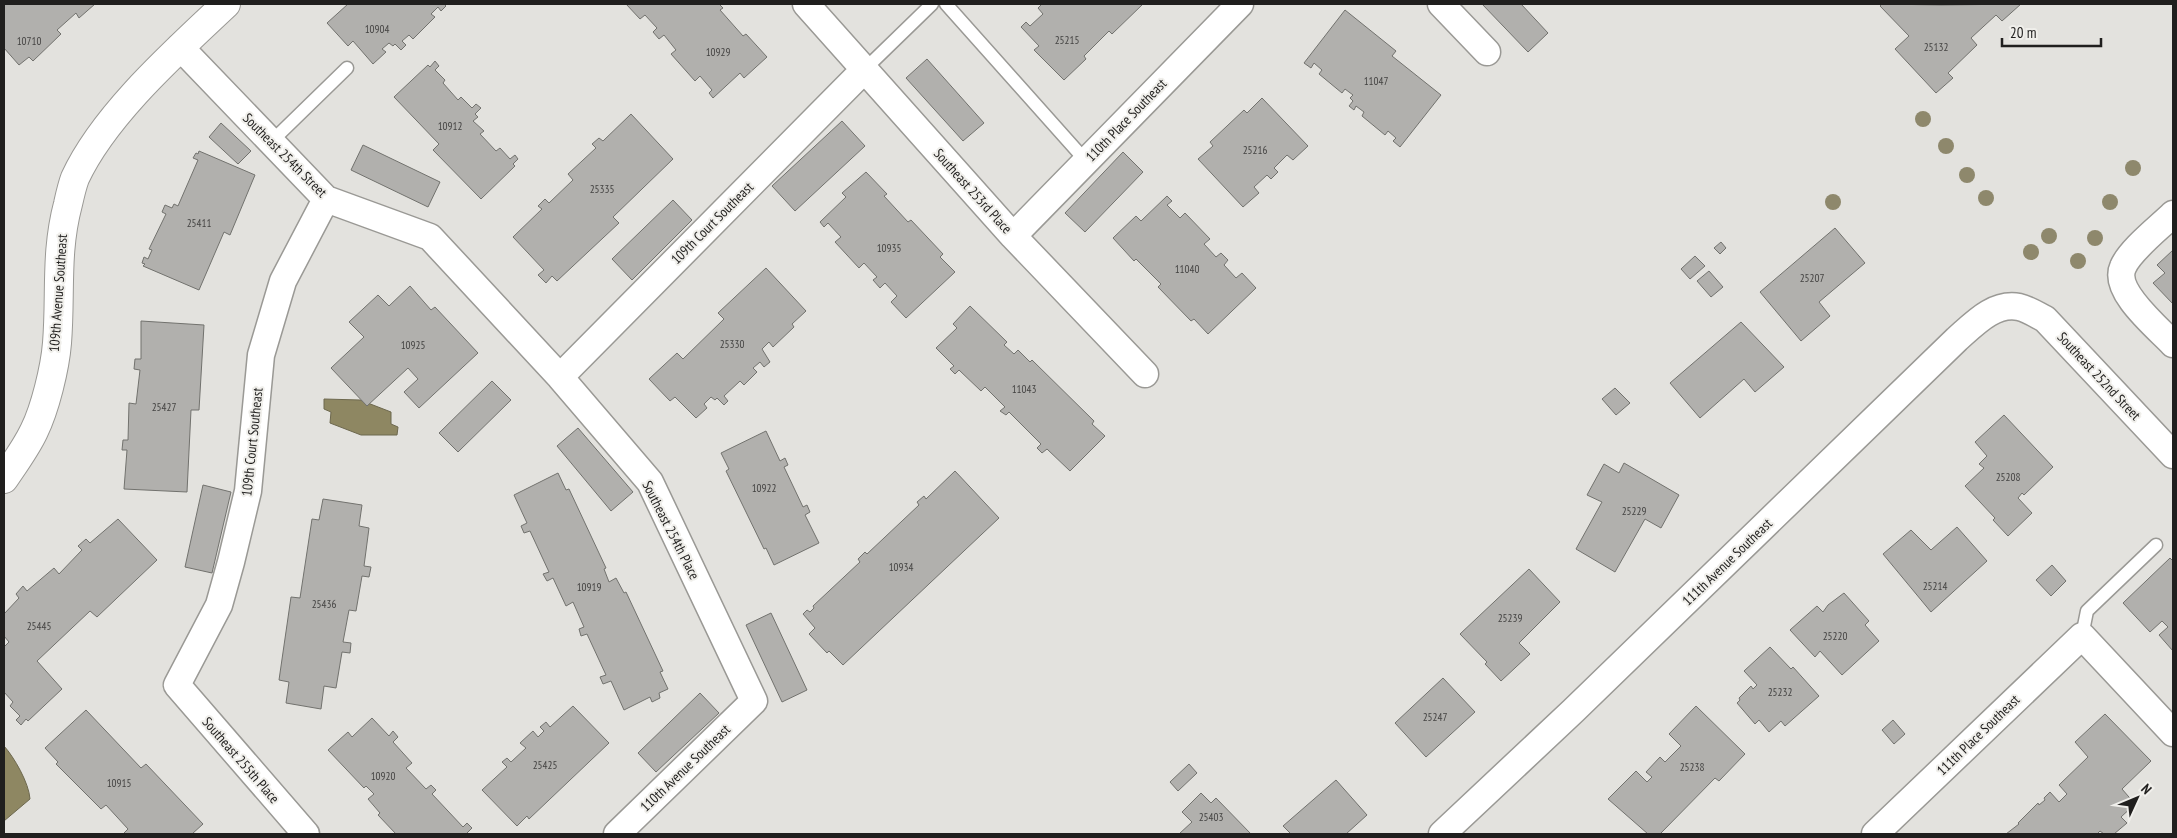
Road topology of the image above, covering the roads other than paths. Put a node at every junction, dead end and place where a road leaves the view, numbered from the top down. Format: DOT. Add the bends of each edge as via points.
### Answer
graph roads {
  1 [pos="226,4"];
  2 [pos="806,4"];
  3 [pos="932,4"];
  4 [pos="946,4"];
  5 [pos="1240,4"];
  6 [pos="1441,4"];
  7 [pos="180,47"];
  8 [pos="1487,52"];
  9 [pos="347,68"];
  10 [pos="864,70"];
  11 [pos="271,142"];
  12 [pos="1086,161"];
  13 [pos="326,199"];
  14 [pos="2173,214"];
  15 [pos="1013,236"];
  16 [pos="2019,307"];
  17 [pos="2173,344"];
  18 [pos="1145,374"];
  19 [pos="560,377"];
  20 [pos="2173,454"];
  21 [pos="4,479"];
  22 [pos="2156,545"];
  23 [pos="2082,636"];
  24 [pos="177,685"];
  25 [pos="754,701"];
  26 [pos="2173,733"];
  27 [pos="306,834"];
  28 [pos="617,834"];
  29 [pos="1442,834"];
  30 [pos="1874,834"];
  1 -- 7 [label="street, 109th Avenue Southeast"];
  2 -- 10 [label="street, Southeast 253rd Place"];
  3 -- 10 [label="lane"];
  4 -- 12 [label="lane"];
  5 -- 12 [label="street, 110th Place Southeast"];
  6 -- 8 [label="street"];
  7 -- 11 [label="street, Southeast 254th Street"];
  7 -- 21 [label="street, 109th Avenue Southeast" via="97,140 75,179 59,255 57,344 45,398 34,431"];
  9 -- 11 [label="lane"];
  10 -- 15 [label="street, Southeast 253rd Place"];
  10 -- 19 [label="street, 109th Court Southeast"];
  11 -- 13 [label="street, Southeast 254th Street"];
  12 -- 15 [label="street, 110th Place Southeast"];
  13 -- 19 [label="street, Southeast 254th Street" via="430,237"];
  13 -- 24 [label="street, 109th Court Southeast" via="283,281 261,355 248,491 231,562 219,605"];
  14 -- 17 [label="street" via="2122,267 2122,282 2132,301"];
  15 -- 18 [label="street, Southeast 253rd Place"];
  16 -- 20 [label="street, Southeast 252nd Street" via="2045,319"];
  16 -- 29 [label="street, 111th Avenue Southeast" via="2000,307 1980,318 1957,339"];
  19 -- 25 [label="street, Southeast 254th Place" via="650,482"];
  22 -- 23 [label="lane" via="2087,611"];
  23 -- 26 [label="street"];
  23 -- 30 [label="street, 111th Place Southeast"];
  24 -- 27 [label="street, Southeast 255th Place"];
  25 -- 28 [label="street, 110th Avenue Southeast"];
}
